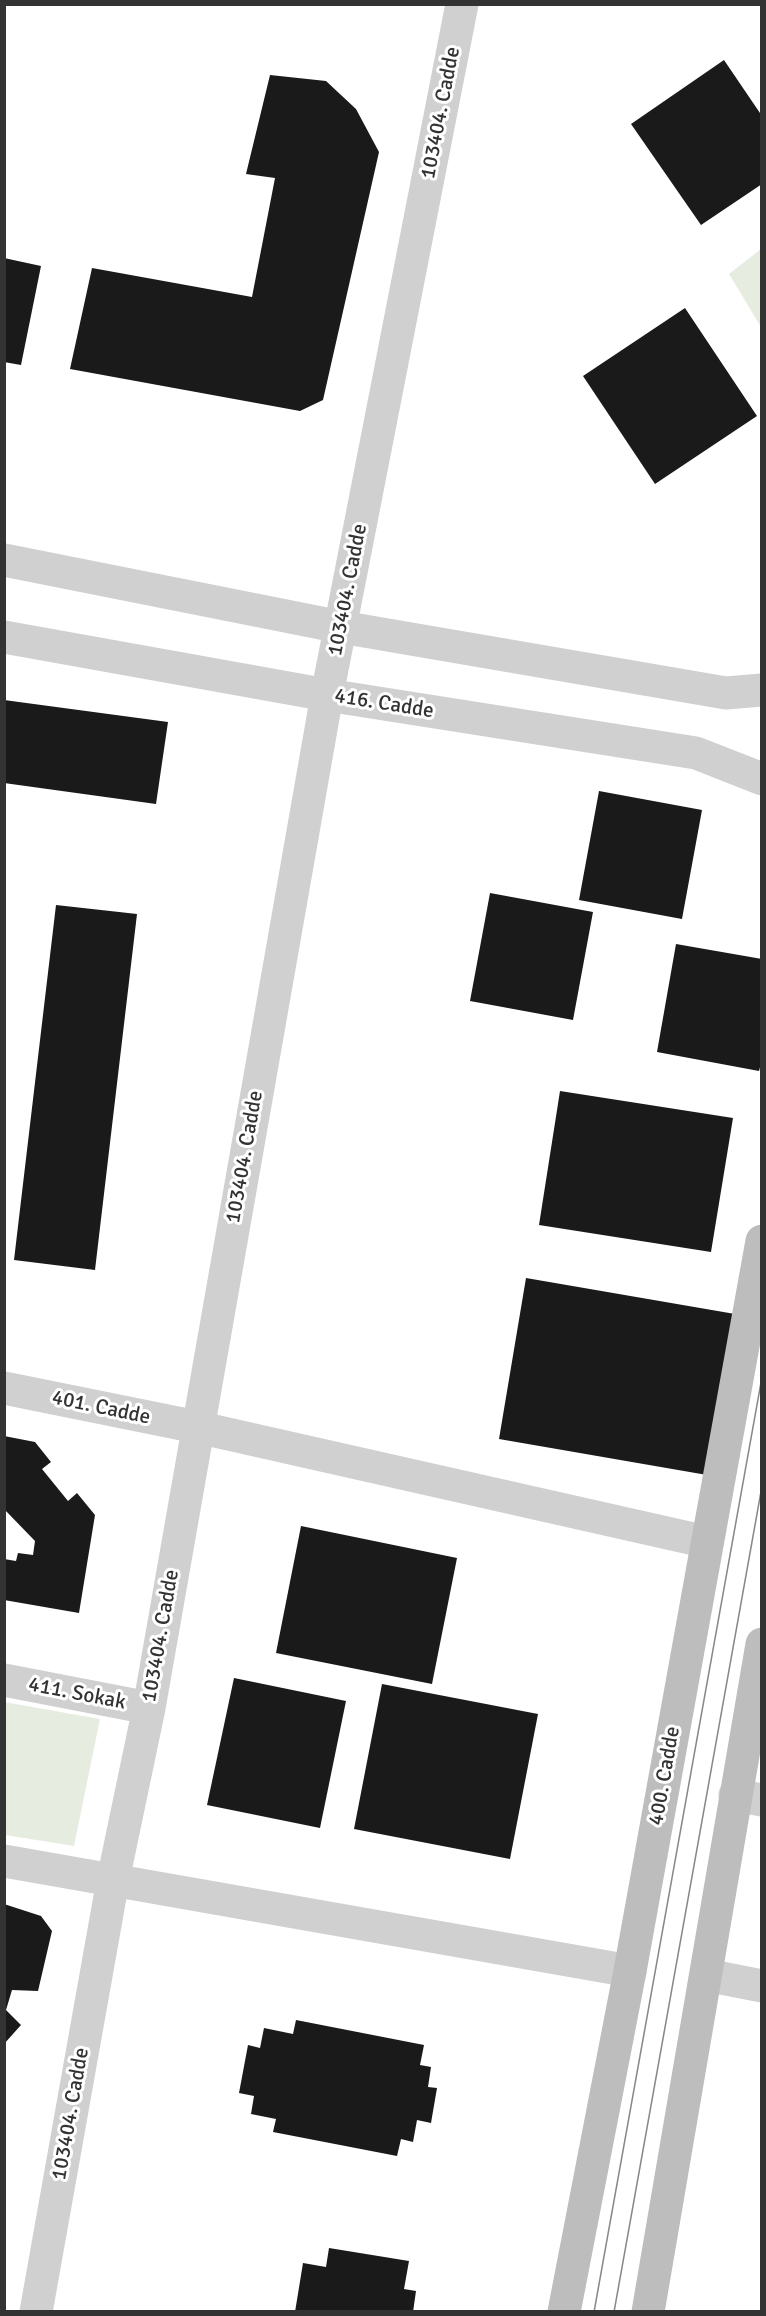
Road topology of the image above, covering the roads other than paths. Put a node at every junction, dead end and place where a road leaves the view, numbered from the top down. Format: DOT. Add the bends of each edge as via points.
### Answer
graph roads {
  1 [pos="462,4"];
  2 [pos="4,560"];
  3 [pos="341,627"];
  4 [pos="4,637"];
  5 [pos="762,690"];
  6 [pos="327,695"];
  7 [pos="762,778"];
  8 [pos="762,1241"];
  9 [pos="4,1388"];
  10 [pos="198,1427"];
  11 [pos="707,1542"];
  12 [pos="762,1644"];
  13 [pos="4,1680"];
  14 [pos="149,1708"];
  15 [pos="748,1798"];
  16 [pos="4,1862"];
  17 [pos="113,1880"];
  18 [pos="630,1971"];
  19 [pos="706,1975"];
  20 [pos="762,1986"];
  21 [pos="36,2312"];
  22 [pos="564,2312"];
  23 [pos="648,2312"];
  1 -- 3 [label="street, 103404. Cadde"];
  2 -- 3 [label="street"];
  3 -- 5 [label="street" via="726,693"];
  3 -- 6 [label="street, 103404. Cadde"];
  4 -- 6 [label="street, 416. Cadde"];
  6 -- 7 [label="street, 416. Cadde" via="696,753"];
  6 -- 10 [label="street, 103404. Cadde"];
  8 -- 11 [label="main road, 400. Cadde"];
  9 -- 10 [label="street, 401. Cadde"];
  10 -- 11 [label="street, 401. Cadde"];
  10 -- 14 [label="street, 103404. Cadde"];
  11 -- 18 [label="main road, 400. Cadde"];
  12 -- 15 [label="main road"];
  13 -- 14 [label="street, 411. Sokak"];
  14 -- 17 [label="street, 103404. Cadde"];
  15 -- 19 [label="main road"];
  16 -- 17 [label="street"];
  17 -- 18 [label="street"];
  17 -- 21 [label="street, 103404. Cadde"];
  18 -- 22 [label="main road, 400. Cadde"];
  19 -- 20 [label="street"];
  19 -- 23 [label="main road"];
}
